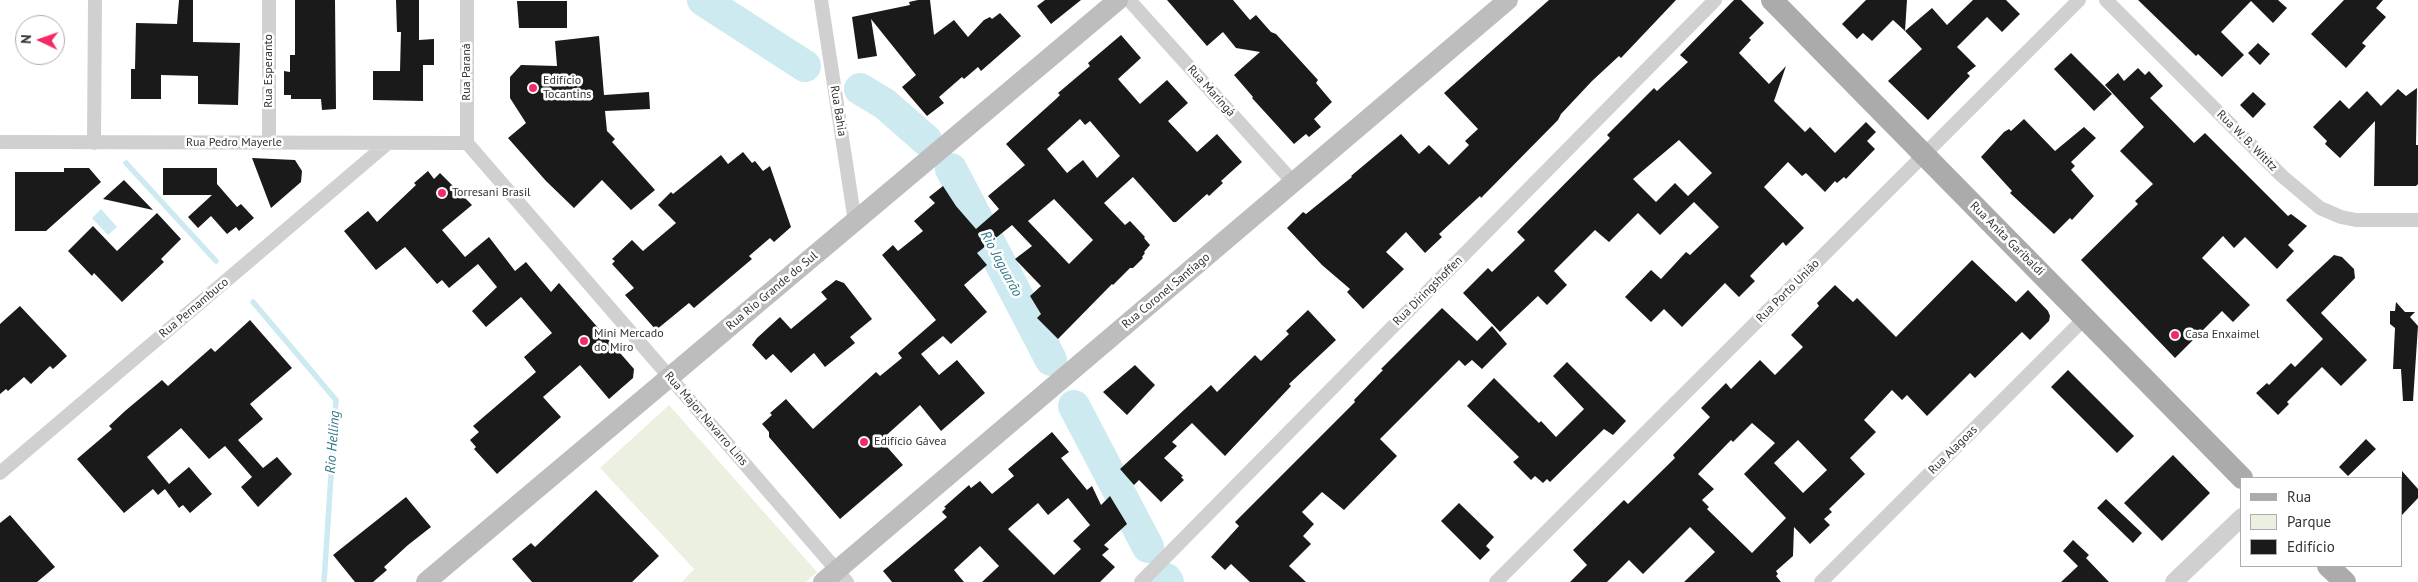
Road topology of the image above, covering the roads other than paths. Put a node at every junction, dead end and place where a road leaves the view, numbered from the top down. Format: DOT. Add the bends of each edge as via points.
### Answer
graph roads {
  1 [pos="95,0"];
  2 [pos="270,0"];
  3 [pos="467,0"];
  4 [pos="821,0"];
  5 [pos="1118,0"];
  6 [pos="1129,0"];
  7 [pos="1508,0"];
  8 [pos="1715,0"];
  9 [pos="1772,0"];
  10 [pos="2079,0"];
  11 [pos="2106,0"];
  12 [pos="0,142"];
  13 [pos="94,143"];
  14 [pos="269,143"];
  15 [pos="388,143"];
  16 [pos="467,143"];
  17 [pos="1924,155"];
  18 [pos="1293,182"];
  19 [pos="2418,220"];
  20 [pos="854,222"];
  21 [pos="2084,318"];
  22 [pos="670,377"];
  23 [pos="0,473"];
  24 [pos="2241,477"];
  25 [pos="2240,519"];
  26 [pos="2329,567"];
  27 [pos="836,578"];
  28 [pos="426,582"];
  29 [pos="1141,582"];
  30 [pos="1496,582"];
  31 [pos="1821,582"];
  32 [pos="2174,582"];
  33 [pos="2345,582"];
  1 -- 13 [label="street"];
  2 -- 14 [label="street, Rua Esperanto"];
  3 -- 16 [label="street, Rua Paraná"];
  4 -- 20 [label="street, Rua Bahia"];
  5 -- 20 [label="main road, Rua Rio Grande do Sul"];
  6 -- 18 [label="street, Rua Maringá"];
  7 -- 18 [label="main road, Rua Coronel Santiago"];
  8 -- 29 [label="street, Rua Diringshoffen"];
  9 -- 17 [label="main road, Rua Anita Garibaldi"];
  10 -- 17 [label="street, Rua Porto União"];
  11 -- 19 [label="street, Rua W. B. Wititz" via="2312,202 2330,213 2356,220"];
  12 -- 13 [label="street, Rua Pedro Mayerle"];
  13 -- 14 [label="street, Rua Pedro Mayerle"];
  14 -- 15 [label="street, Rua Pedro Mayerle"];
  15 -- 16 [label="street, Rua Pedro Mayerle"];
  15 -- 23 [label="street, Rua Pernambuco"];
  16 -- 22 [label="street, Rua Major Navarro Lins"];
  17 -- 21 [label="main road, Rua Anita Garibaldi"];
  17 -- 30 [label="street, Rua Porto União"];
  18 -- 27 [label="main road, Rua Coronel Santiago"];
  20 -- 22 [label="main road, Rua Rio Grande do Sul"];
  21 -- 24 [label="main road, Rua Anita Garibaldi"];
  21 -- 31 [label="street, Rua Alagoas"];
  22 -- 27 [label="street, Rua Major Navarro Lins"];
  22 -- 28 [label="main road, Rua Rio Grande do Sul"];
  25 -- 32 [label="street"];
  26 -- 33 [label="main road"];
}
